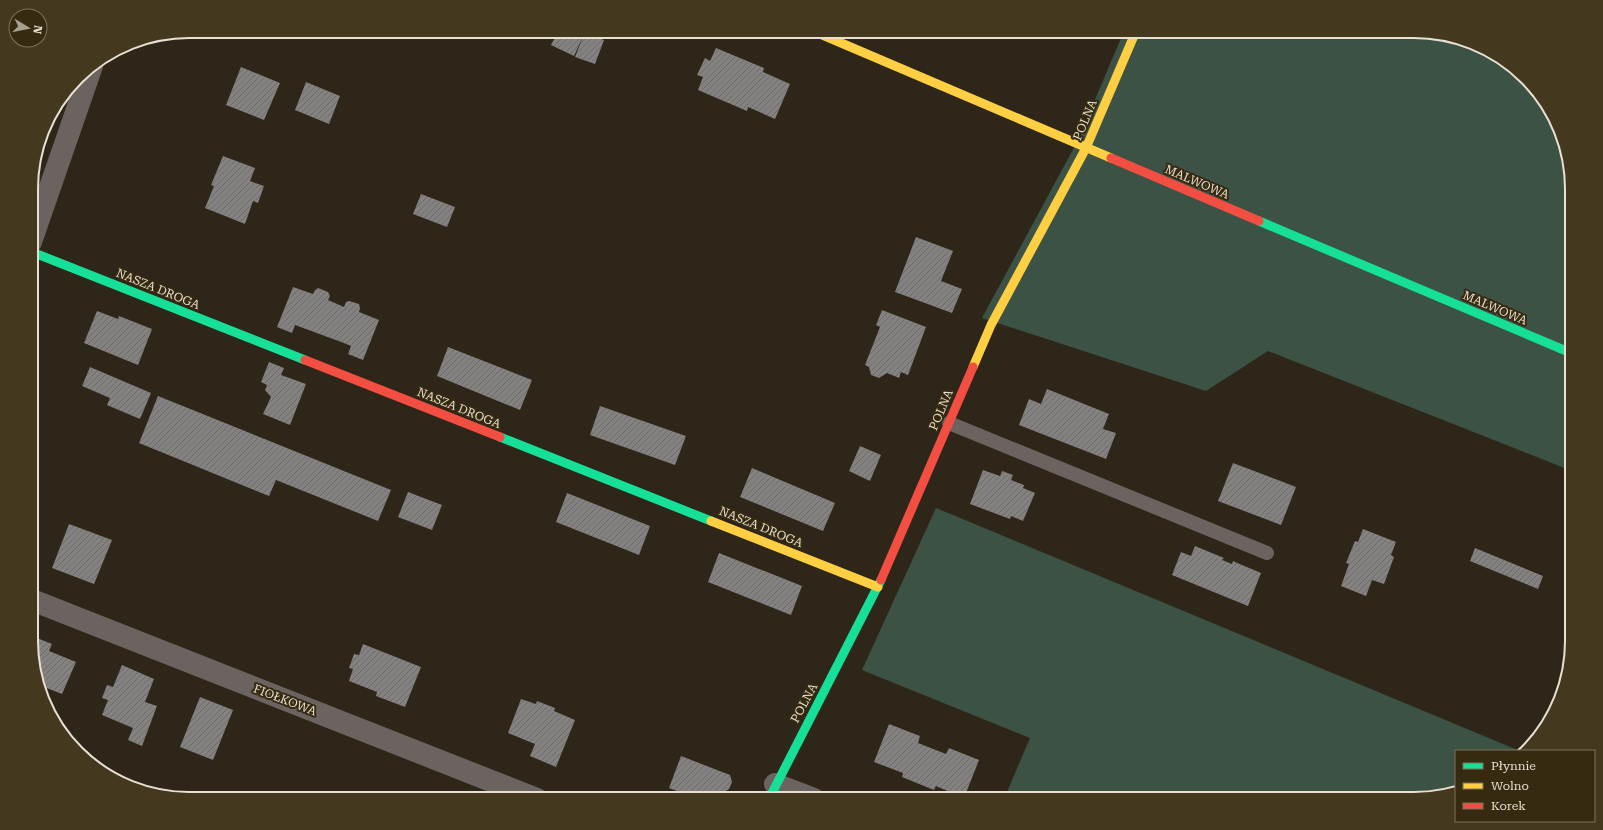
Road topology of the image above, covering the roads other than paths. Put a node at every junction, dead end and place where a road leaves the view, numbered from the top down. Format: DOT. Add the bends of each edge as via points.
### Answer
graph roads {
  1 [pos="829,38"];
  2 [pos="1133,38"];
  3 [pos="89,75"];
  4 [pos="1086,148"];
  5 [pos="38,224"];
  6 [pos="38,254"];
  7 [pos="1565,350"];
  8 [pos="949,423"];
  9 [pos="1267,553"];
  10 [pos="878,587"];
  11 [pos="38,602"];
  12 [pos="772,791"];
  13 [pos="519,792"];
  1 -- 4 [label="street, MALWOWA"];
  2 -- 4 [label="street, POLNA"];
  3 -- 5 [label="street"];
  4 -- 7 [label="street, MALWOWA"];
  4 -- 8 [label="street, POLNA" via="991,324"];
  6 -- 10 [label="street, NASZA DROGA"];
  8 -- 9 [label="lane"];
  8 -- 10 [label="street, POLNA"];
  10 -- 12 [label="street, POLNA"];
  11 -- 13 [label="street, FIOŁKOWA"];
}
